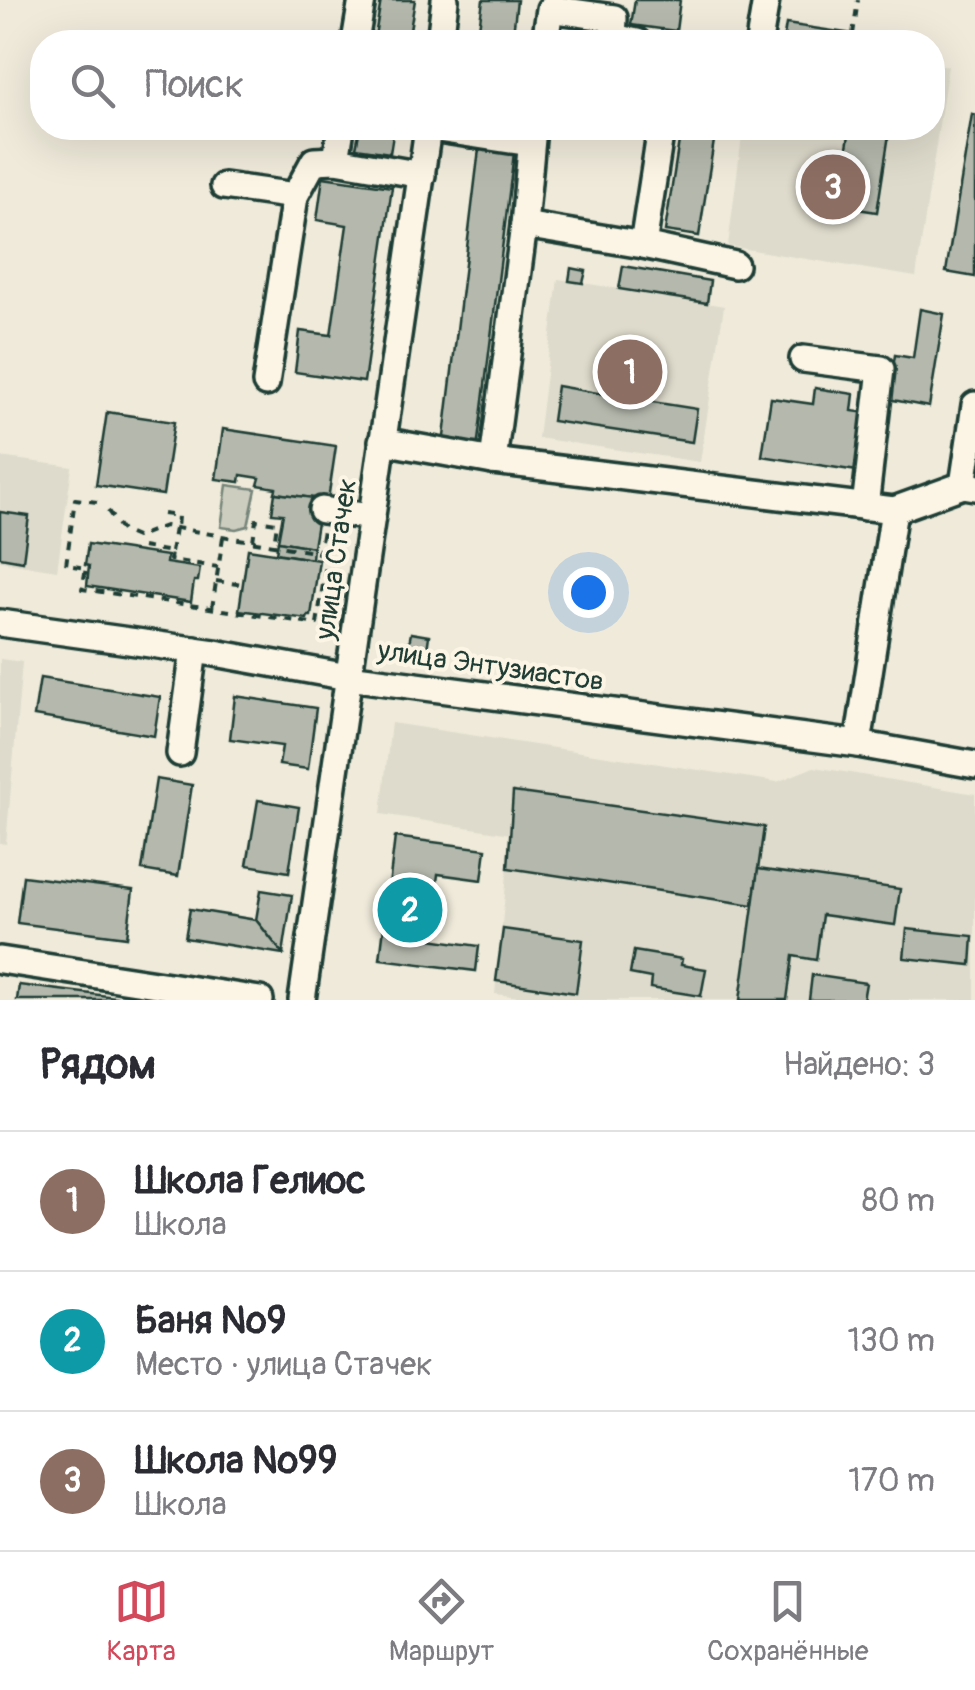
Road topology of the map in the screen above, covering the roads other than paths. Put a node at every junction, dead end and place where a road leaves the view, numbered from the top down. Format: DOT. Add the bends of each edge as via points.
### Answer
graph roads {
  1 [pos="362,0"];
  2 [pos="445,0"];
  3 [pos="766,0"];
  4 [pos="357,30"];
  5 [pos="441,30"];
  6 [pos="547,30"];
  7 [pos="613,30"];
  8 [pos="761,30"];
  9 [pos="339,140"];
  10 [pos="428,140"];
  11 [pos="532,140"];
  12 [pos="659,140"];
  13 [pos="336,160"];
  14 [pos="422,175"];
  15 [pos="224,186"];
  16 [pos="296,196"];
  17 [pos="524,225"];
  18 [pos="643,246"];
  19 [pos="734,264"];
  20 [pos="803,359"];
  21 [pos="266,383"];
  22 [pos="975,405"];
  23 [pos="382,441"];
  24 [pos="493,461"];
  25 [pos="969,486"];
  26 [pos="865,508"];
  27 [pos="327,510"];
  28 [pos="894,510"];
  29 [pos="371,516"];
  30 [pos="0,623"];
  31 [pos="194,650"];
  32 [pos="348,677"];
  33 [pos="858,744"];
  34 [pos="180,753"];
  35 [pos="975,766"];
  36 [pos="0,960"];
  37 [pos="260,1000"];
  38 [pos="302,1000"];
  1 -- 4 [label="street"];
  2 -- 5 [label="street"];
  3 -- 8 [label="street"];
  6 -- 7 [label="street" via="550,9 614,18"];
  9 -- 13 [label="street"];
  10 -- 14 [label="street, улица Стачек"];
  11 -- 17 [label="street"];
  12 -- 18 [label="street"];
  13 -- 14 [label="street"];
  13 -- 16 [label="street" via="314,160"];
  14 -- 23 [label="street, улица Стачек"];
  15 -- 16 [label="street"];
  16 -- 21 [label="street"];
  17 -- 18 [label="street"];
  17 -- 24 [label="street"];
  18 -- 19 [label="street"];
  20 -- 26 [label="street" via="880,369"];
  22 -- 25 [label="street"];
  23 -- 24 [label="street"];
  23 -- 29 [label="street, улица Стачек"];
  24 -- 26 [label="street"];
  25 -- 28 [label="street"];
  26 -- 28 [label="street"];
  27 -- 29 [label="street"];
  28 -- 33 [label="street"];
  29 -- 32 [label="street, улица Стачек"];
  30 -- 31 [label="street, улица Энтузиастов"];
  31 -- 32 [label="street, улица Энтузиастов"];
  31 -- 34 [label="street"];
  32 -- 33 [label="street, улица Энтузиастов"];
  32 -- 38 [label="street, улица Стачек"];
  33 -- 35 [label="street, улица Энтузиастов"];
  36 -- 37 [label="street"];
}
